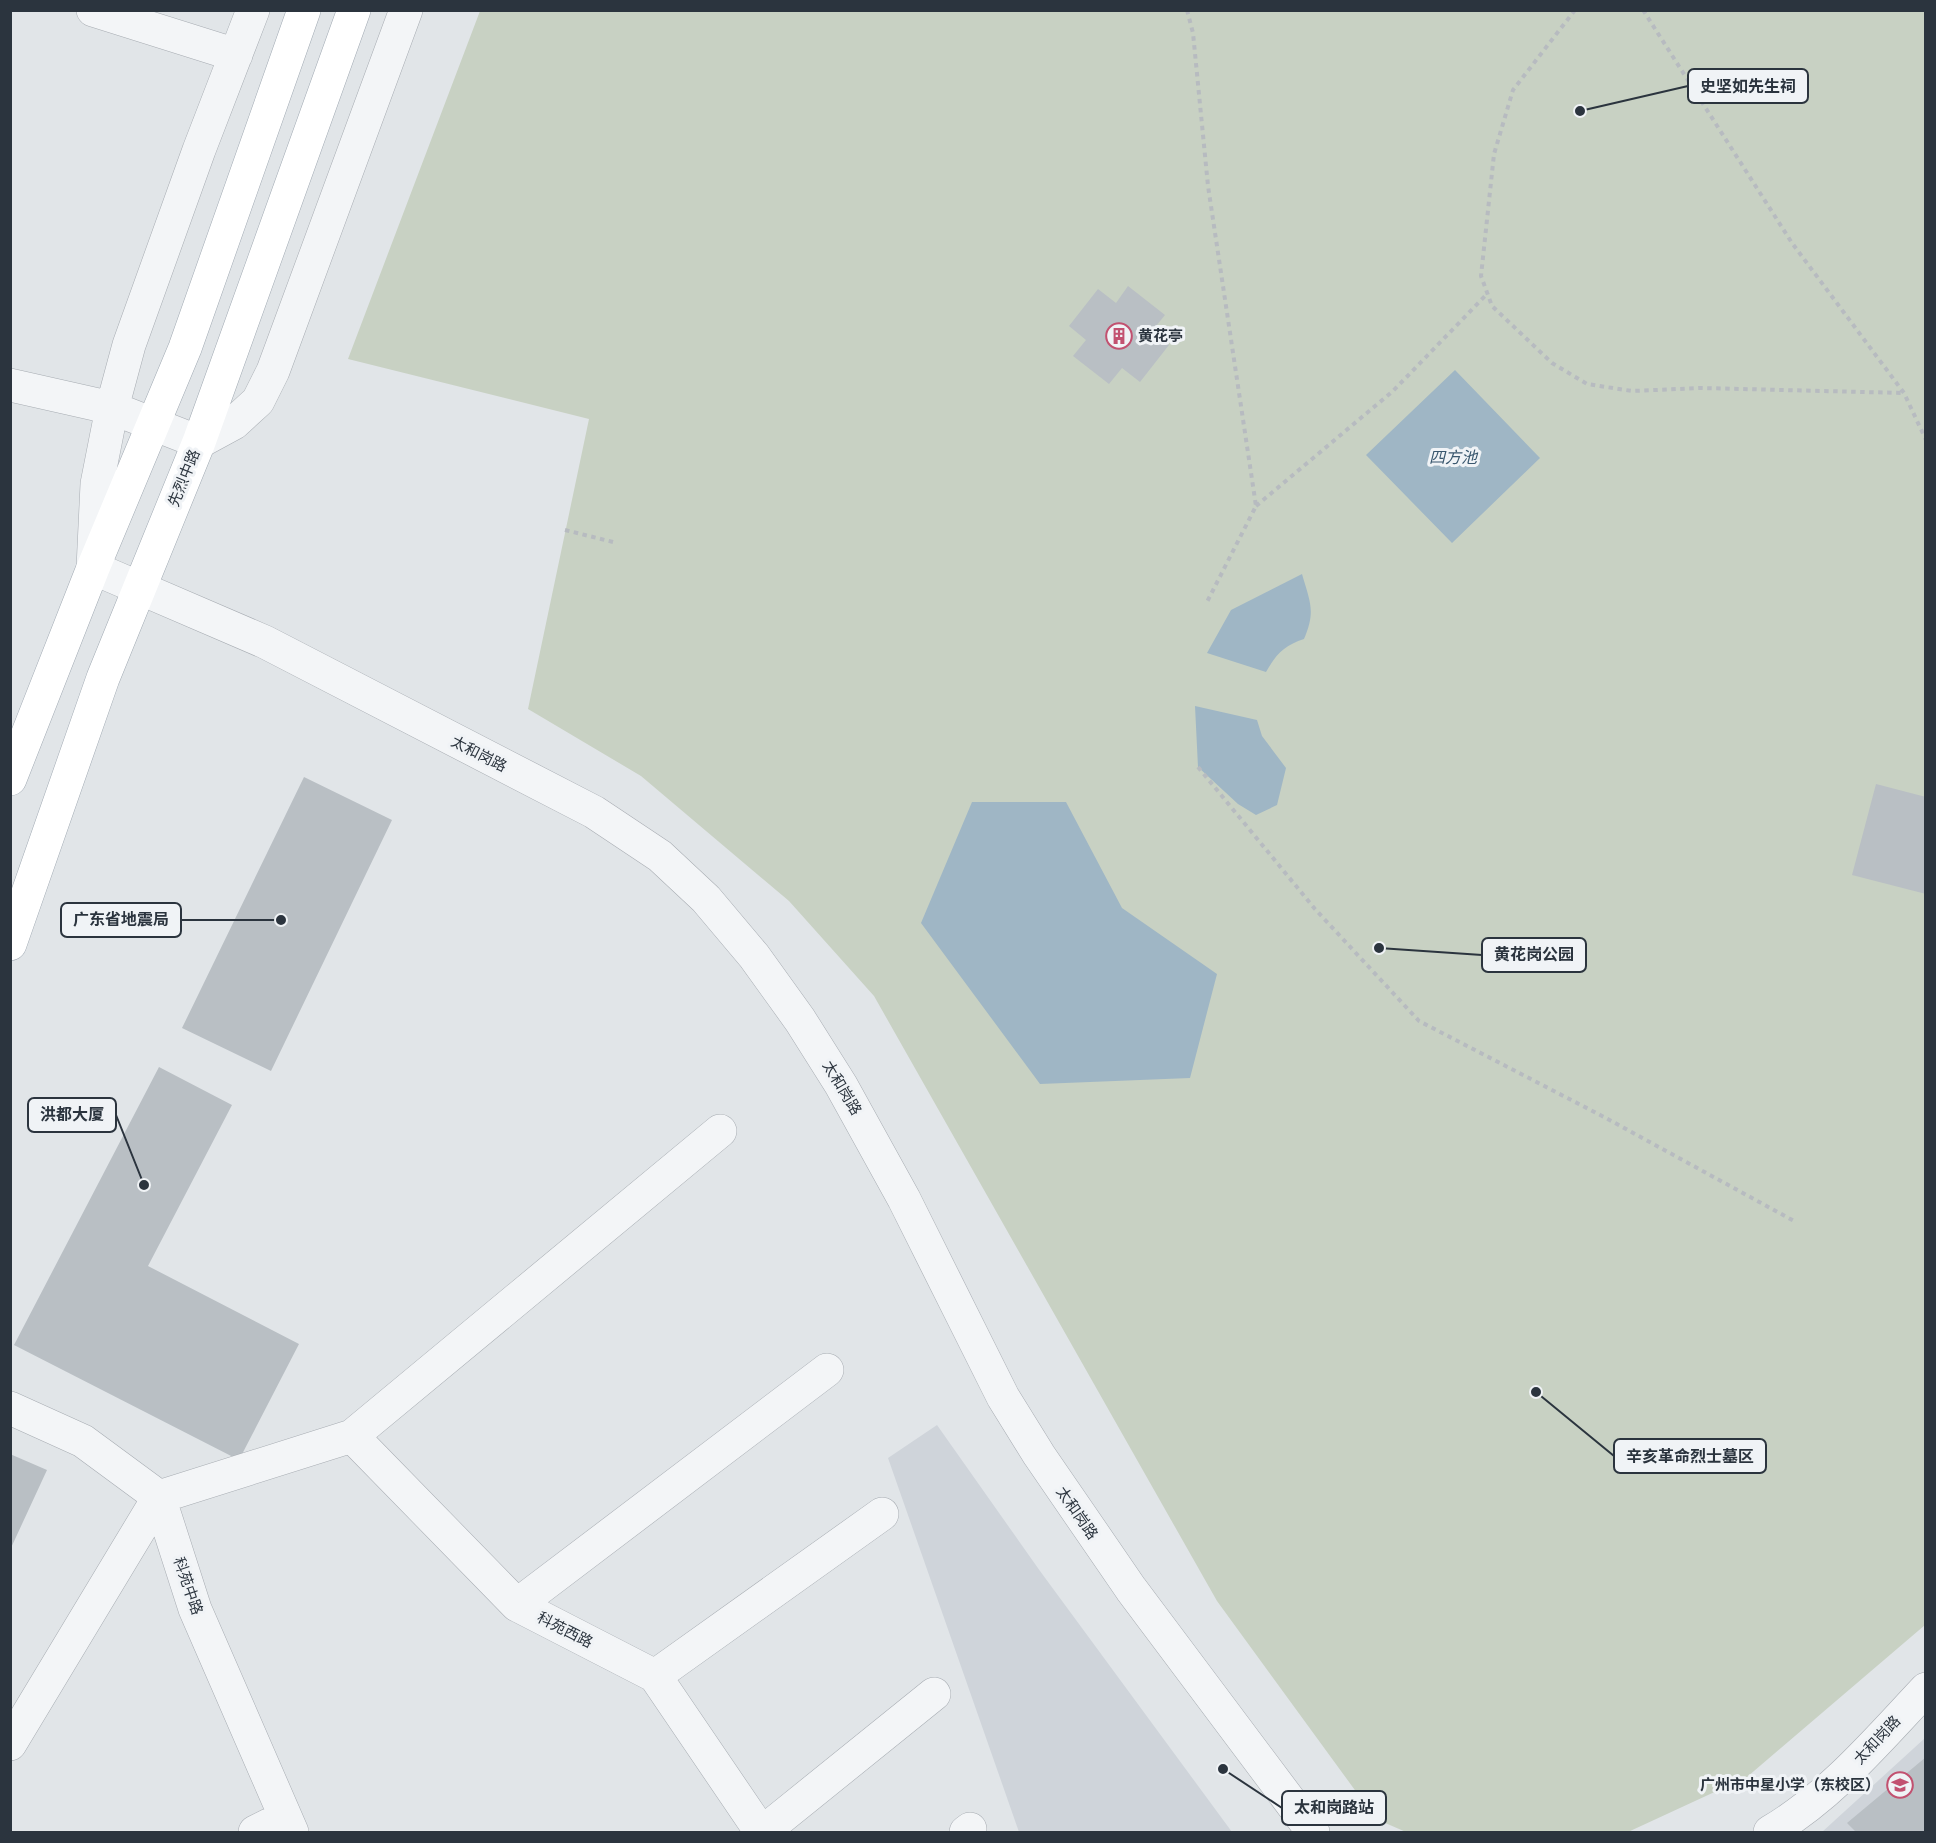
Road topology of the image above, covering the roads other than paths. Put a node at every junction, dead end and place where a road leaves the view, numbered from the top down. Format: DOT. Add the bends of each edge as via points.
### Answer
graph roads {
  1 [pos="93,10"];
  2 [pos="253,10"];
  3 [pos="304,10"];
  4 [pos="354,10"];
  5 [pos="406,10"];
  6 [pos="236,55"];
  7 [pos="10,385"];
  8 [pos="112,408"];
  9 [pos="155,424"];
  10 [pos="199,442"];
  11 [pos="93,568"];
  12 [pos="139,587"];
  13 [pos="10,779"];
  14 [pos="10,944"];
  15 [pos="720,1131"];
  16 [pos="827,1370"];
  17 [pos="10,1407"];
  18 [pos="352,1436"];
  19 [pos="159,1497"];
  20 [pos="882,1514"];
  21 [pos="517,1605"];
  22 [pos="655,1676"];
  23 [pos="1926,1689"];
  24 [pos="934,1694"];
  25 [pos="10,1744"];
  26 [pos="289,1825"];
  27 [pos="255,1833"];
  28 [pos="762,1833"];
  29 [pos="1313,1833"];
  30 [pos="1770,1833"];
  1 -- 6 [label="street"];
  2 -- 6 [label="street"];
  3 -- 9 [label="main road"];
  4 -- 10 [label="main road, 先烈中路"];
  5 -- 10 [label="street" via="273,371 258,401 234,423"];
  6 -- 8 [label="street" via="129,345"];
  7 -- 8 [label="street"];
  8 -- 9 [label="street"];
  8 -- 11 [label="street" via="97,484"];
  9 -- 10 [label="street"];
  9 -- 11 [label="main road"];
  10 -- 12 [label="main road, 先烈中路"];
  11 -- 12 [label="street, 太和岗路"];
  11 -- 13 [label="main road"];
  12 -- 14 [label="main road, 先烈中路"];
  12 -- 29 [label="street, 太和岗路" via="265,642 594,812 660,856 706,899 787,1002 842,1085 1004,1397 1039,1455 1131,1589"];
  15 -- 18 [label="street"];
  16 -- 21 [label="street"];
  17 -- 19 [label="street" via="83,1441"];
  18 -- 19 [label="street"];
  18 -- 21 [label="street, 科苑西路"];
  19 -- 25 [label="street"];
  19 -- 26 [label="street, 科苑中路" via="195,1609"];
  20 -- 22 [label="street"];
  21 -- 22 [label="street, 科苑西路"];
  22 -- 28 [label="street, 科苑西路"];
  23 -- 30 [label="street, 太和岗路" via="1841,1779 1803,1813"];
  24 -- 28 [label="street"];
  26 -- 27 [label="street"];
}
